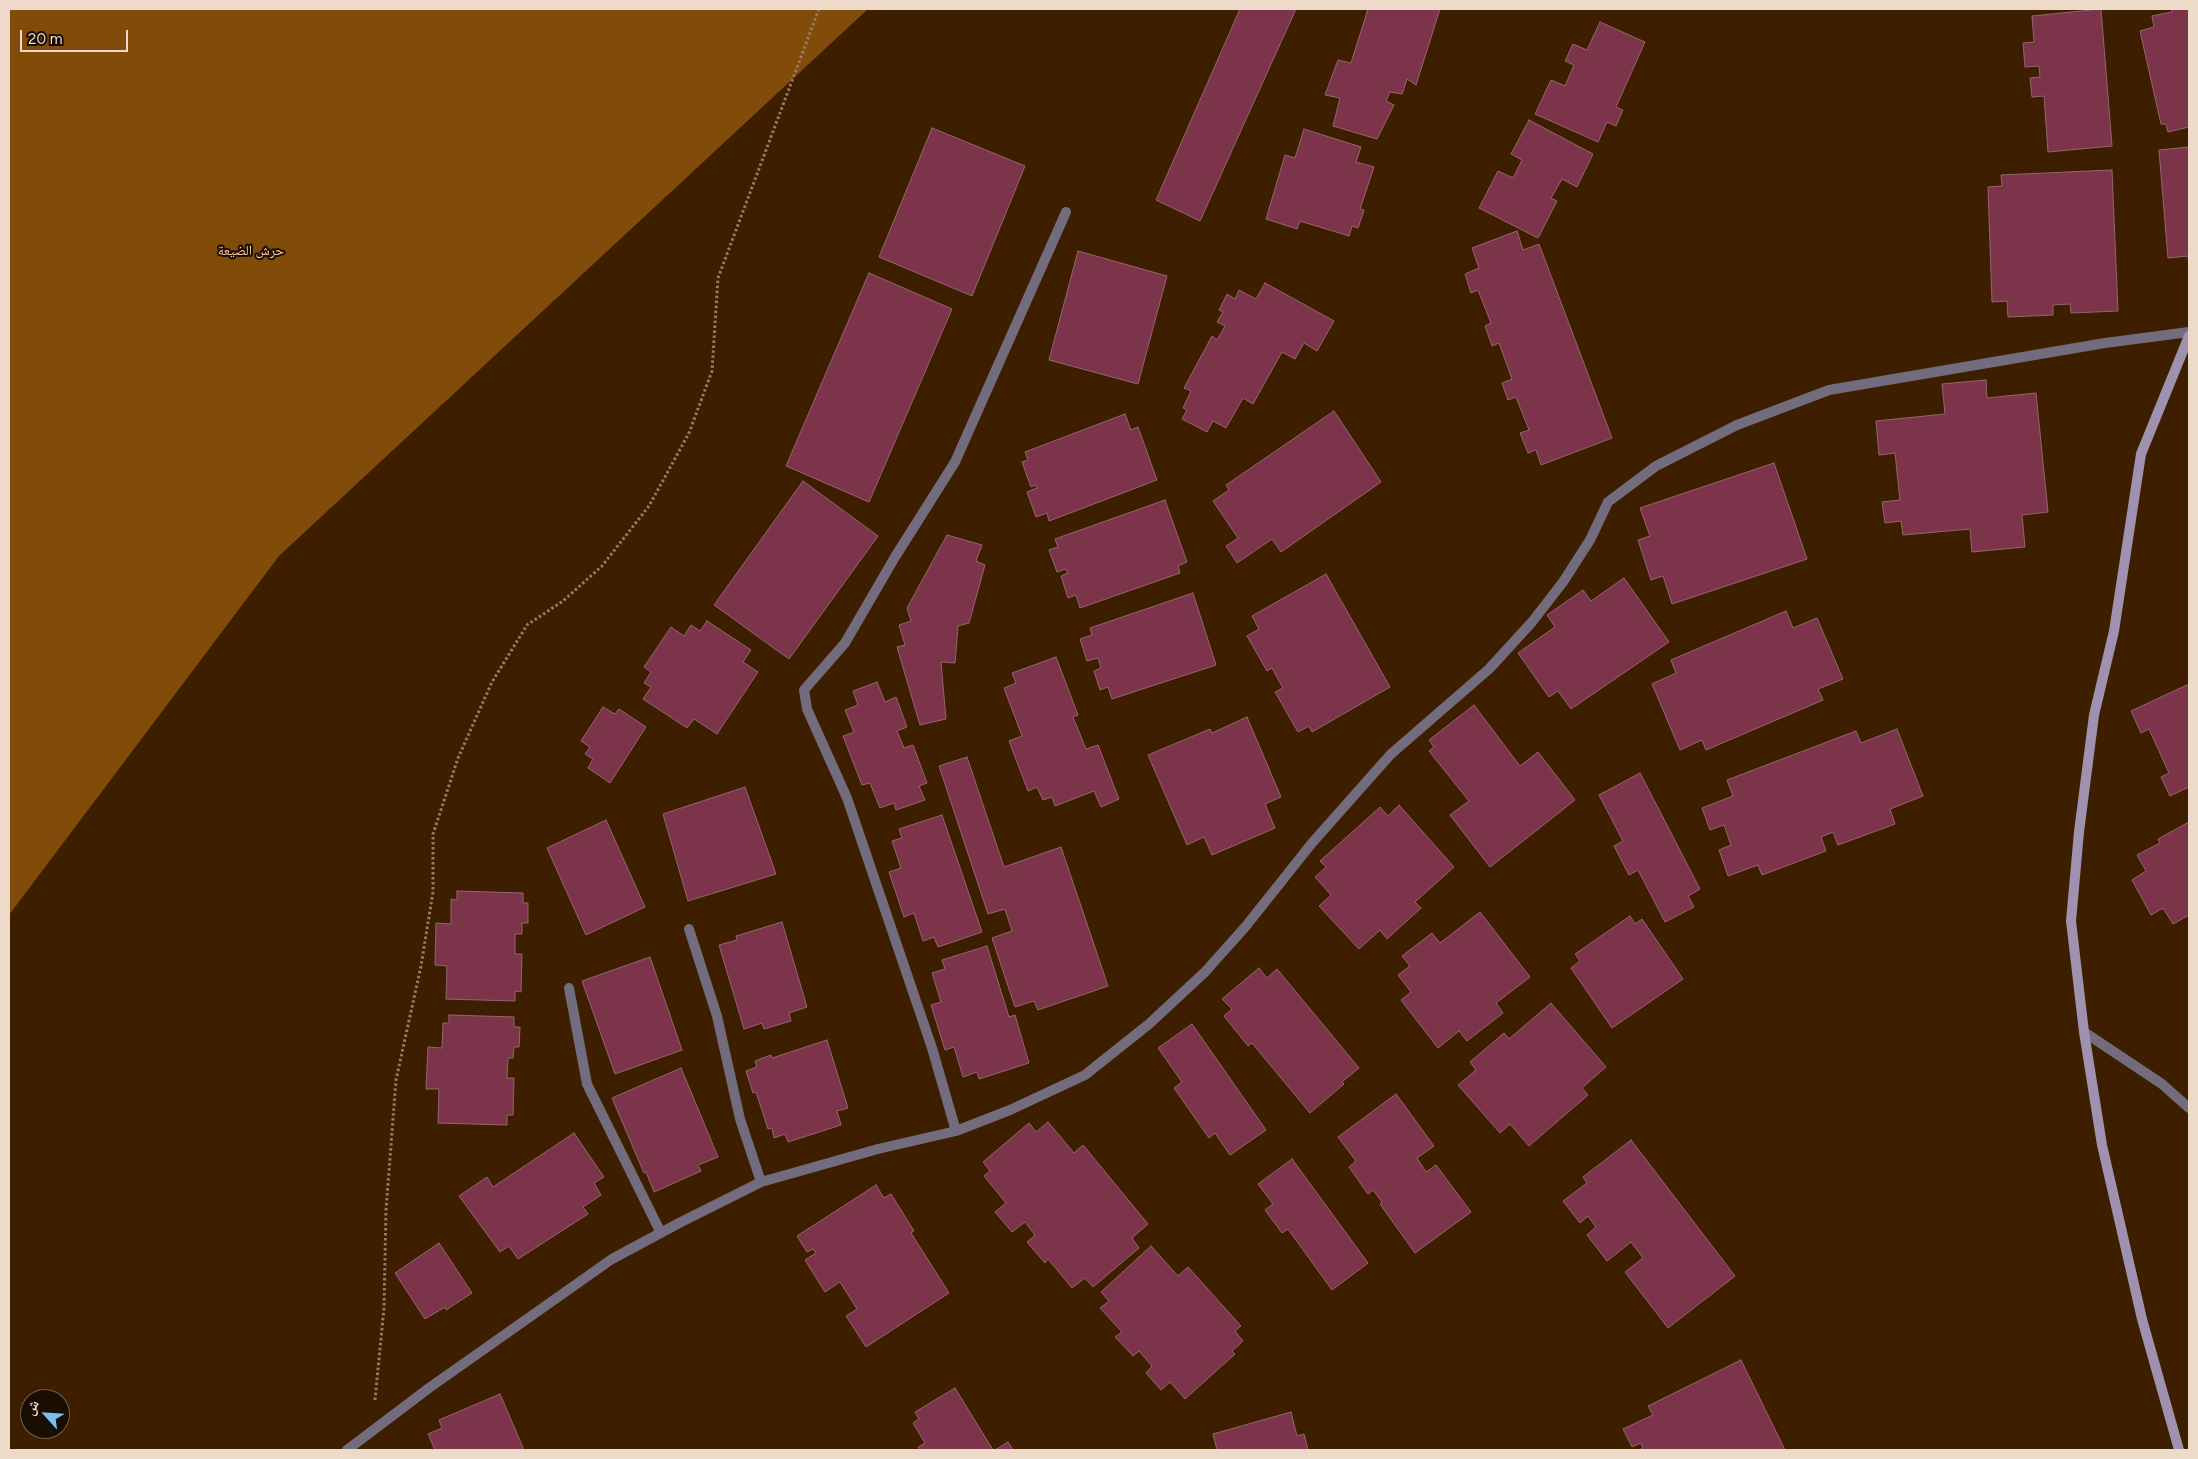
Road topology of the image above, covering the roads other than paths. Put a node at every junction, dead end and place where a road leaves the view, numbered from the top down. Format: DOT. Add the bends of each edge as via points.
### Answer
graph roads {
  1 [pos="1066,212"];
  2 [pos="2189,332"];
  3 [pos="2189,336"];
  4 [pos="689,929"];
  5 [pos="569,988"];
  6 [pos="2084,1032"];
  7 [pos="2189,1108"];
  8 [pos="956,1131"];
  9 [pos="761,1182"];
  10 [pos="661,1233"];
  11 [pos="347,1450"];
  12 [pos="2179,1450"];
  1 -- 8 [label="street" via="956,462 844,643 804,690 807,709 847,798 932,1048"];
  2 -- 8 [label="street" via="2105,343 1829,390 1737,425 1656,466 1608,502 1590,540 1532,622 1489,669 1391,754 1205,972 1085,1075"];
  3 -- 6 [label="street" via="2142,454 2114,631 2094,715 2072,920"];
  4 -- 9 [label="street" via="717,1016 740,1119"];
  5 -- 10 [label="street" via="587,1084"];
  6 -- 7 [label="street" via="2162,1084"];
  6 -- 12 [label="street" via="2102,1145 2142,1319"];
  8 -- 9 [label="street"];
  9 -- 10 [label="street"];
  10 -- 11 [label="street" via="612,1259"];
}
